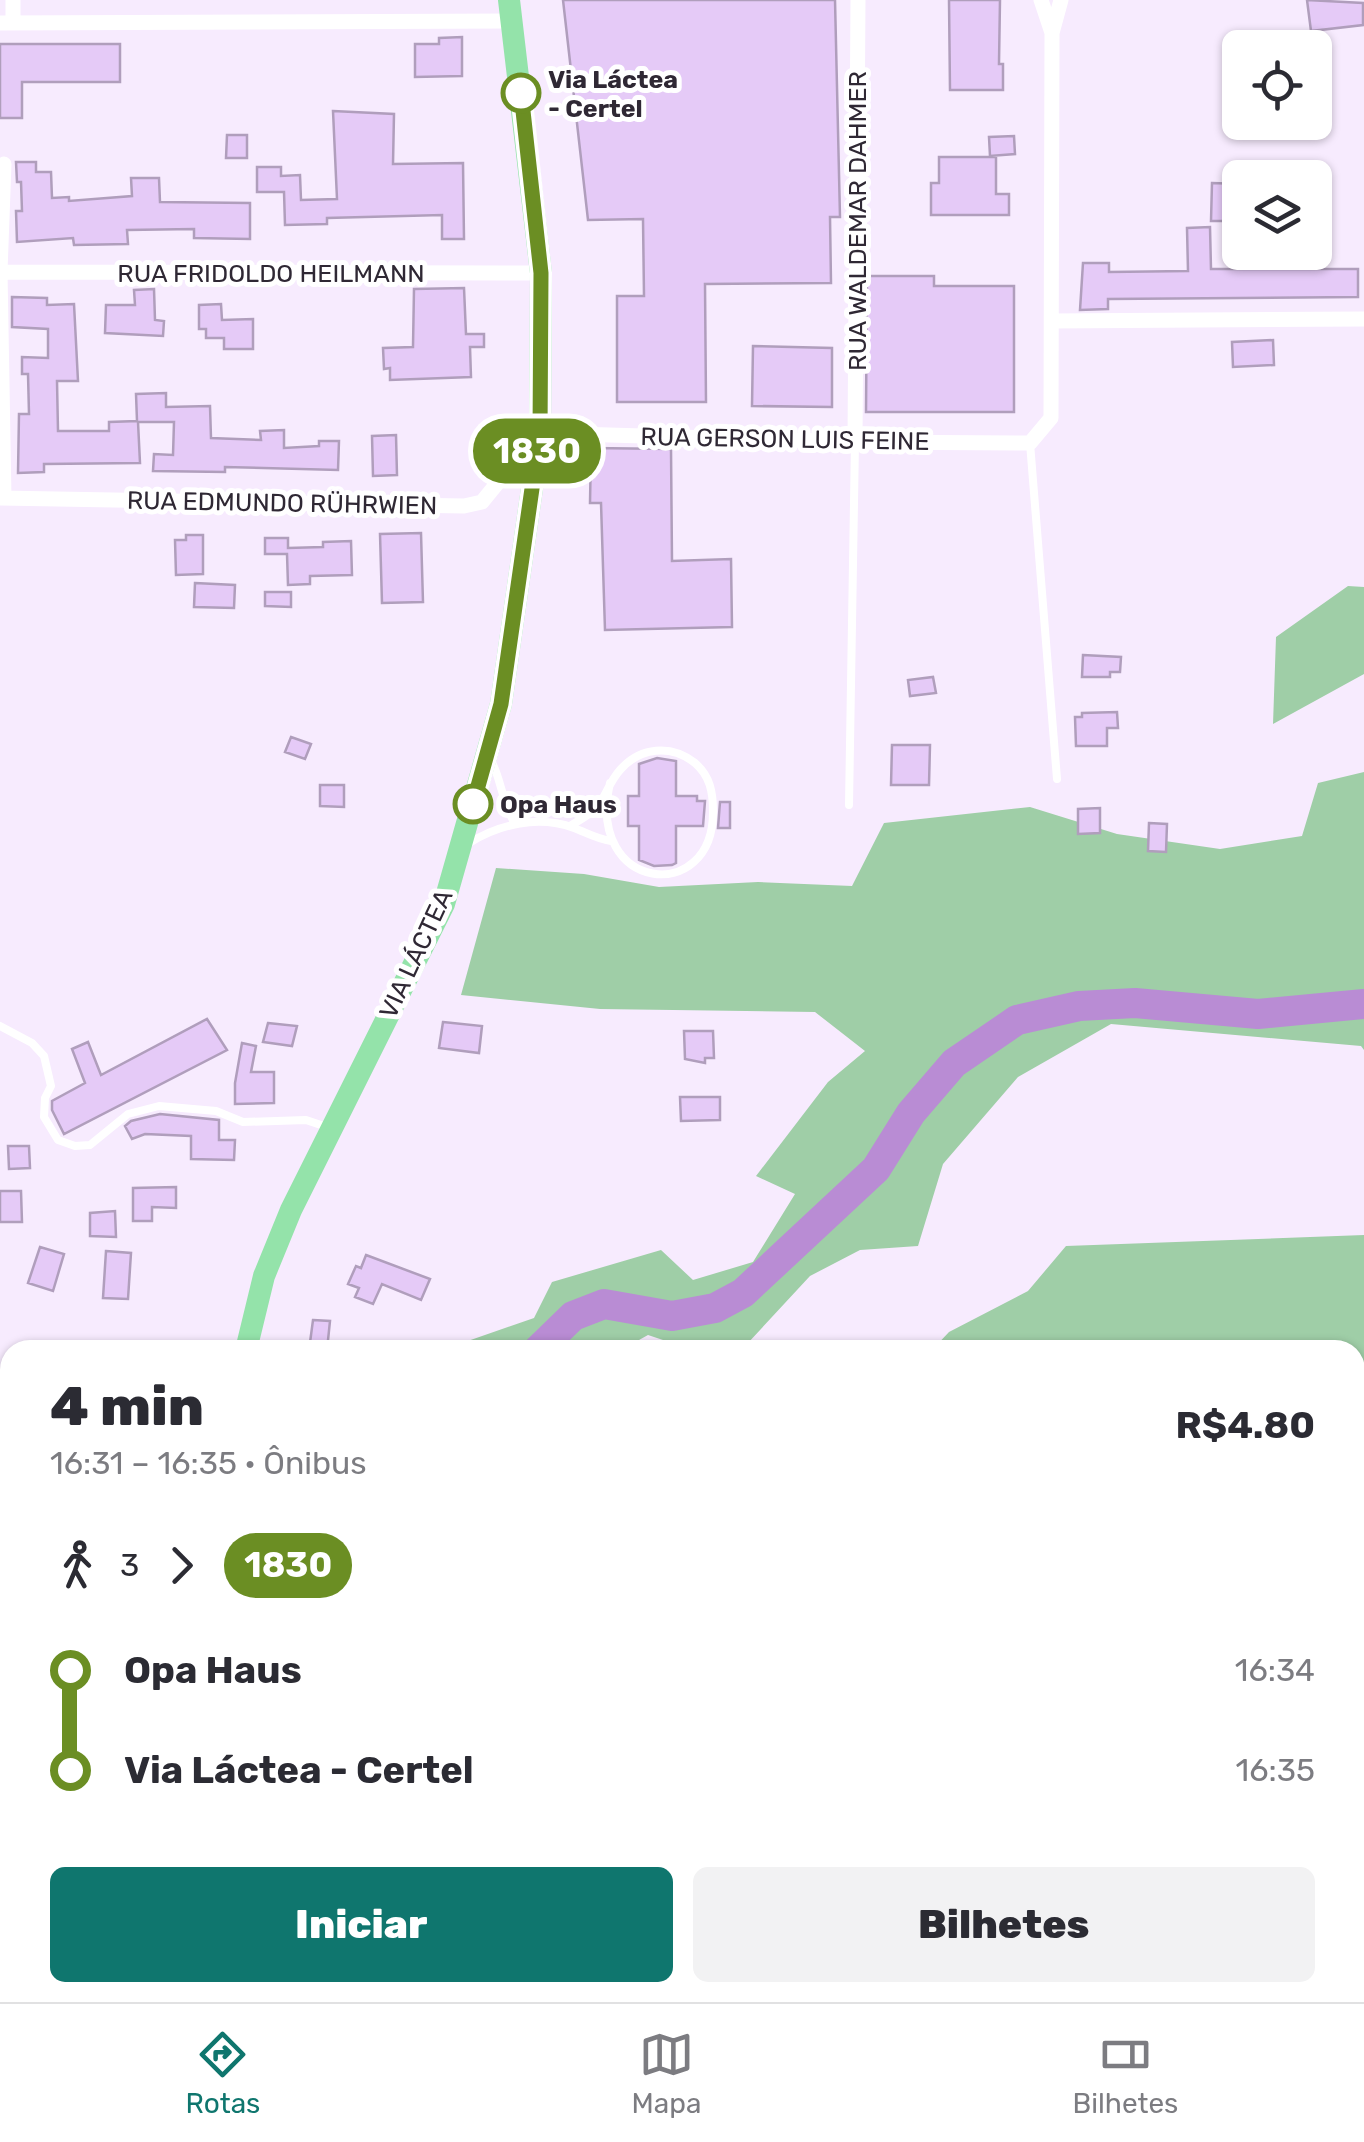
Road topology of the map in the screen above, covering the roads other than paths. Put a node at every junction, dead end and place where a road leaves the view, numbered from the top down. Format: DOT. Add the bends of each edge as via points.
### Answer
graph roads {
  1 [pos="13,0"];
  2 [pos="858,0"];
  3 [pos="1041,0"];
  4 [pos="1061,0"];
  5 [pos="511,10"];
  6 [pos="6,22"];
  7 [pos="1052,33"];
  8 [pos="4,164"];
  9 [pos="0,272"];
  10 [pos="541,273"];
  11 [pos="1364,318"];
  12 [pos="1052,321"];
  13 [pos="539,439"];
  14 [pos="855,442"];
  15 [pos="1030,442"];
  16 [pos="2,498"];
  17 [pos="488,756"];
  18 [pos="1057,779"];
  19 [pos="610,783"];
  20 [pos="850,804"];
  21 [pos="514,822"];
  22 [pos="570,826"];
  23 [pos="611,841"];
  24 [pos="460,849"];
  25 [pos="0,1026"];
  26 [pos="332,1128"];
  27 [pos="248,1340"];
  1 -- 6 [label="street"];
  2 -- 14 [label="street, RUA WALDEMAR DAHMER"];
  3 -- 7 [label="street"];
  4 -- 7 [label="street"];
  5 -- 6 [label="street"];
  5 -- 10 [label="main road, VIA LÁCTEA"];
  7 -- 12 [label="street"];
  8 -- 9 [label="street"];
  9 -- 10 [label="street, RUA FRIDOLDO HEILMANN"];
  9 -- 16 [label="street"];
  10 -- 13 [label="main road, VIA LÁCTEA"];
  11 -- 12 [label="street"];
  12 -- 15 [label="street" via="1051,418"];
  13 -- 14 [label="street, RUA GERSON LUIS FEINE"];
  13 -- 16 [label="street, RUA EDMUNDO RÜHRWIEN" via="524,448 482,502 464,506"];
  13 -- 17 [label="main road, VIA LÁCTEA"];
  14 -- 15 [label="street, RUA GERSON LUIS FEINE"];
  14 -- 20 [label="lane"];
  15 -- 18 [label="lane"];
  17 -- 21 [label="lane"];
  17 -- 24 [label="main road, VIA LÁCTEA"];
  19 -- 22 [label="lane" via="599,805"];
  19 -- 23 [label="lane"];
  19 -- 23 [label="lane" via="635,756 670,750 686,756 710,784 713,822 700,856 670,874 635,868"];
  21 -- 22 [label="lane"];
  21 -- 24 [label="lane"];
  22 -- 23 [label="lane"];
  24 -- 26 [label="main road, VIA LÁCTEA" via="444,904"];
  25 -- 26 [label="lane" via="44,1056 51,1086 44,1117 58,1140 75,1146 90,1145 128,1114 159,1106 216,1111 243,1122 306,1120"];
  26 -- 27 [label="main road, VIA LÁCTEA" via="264,1276"];
}
